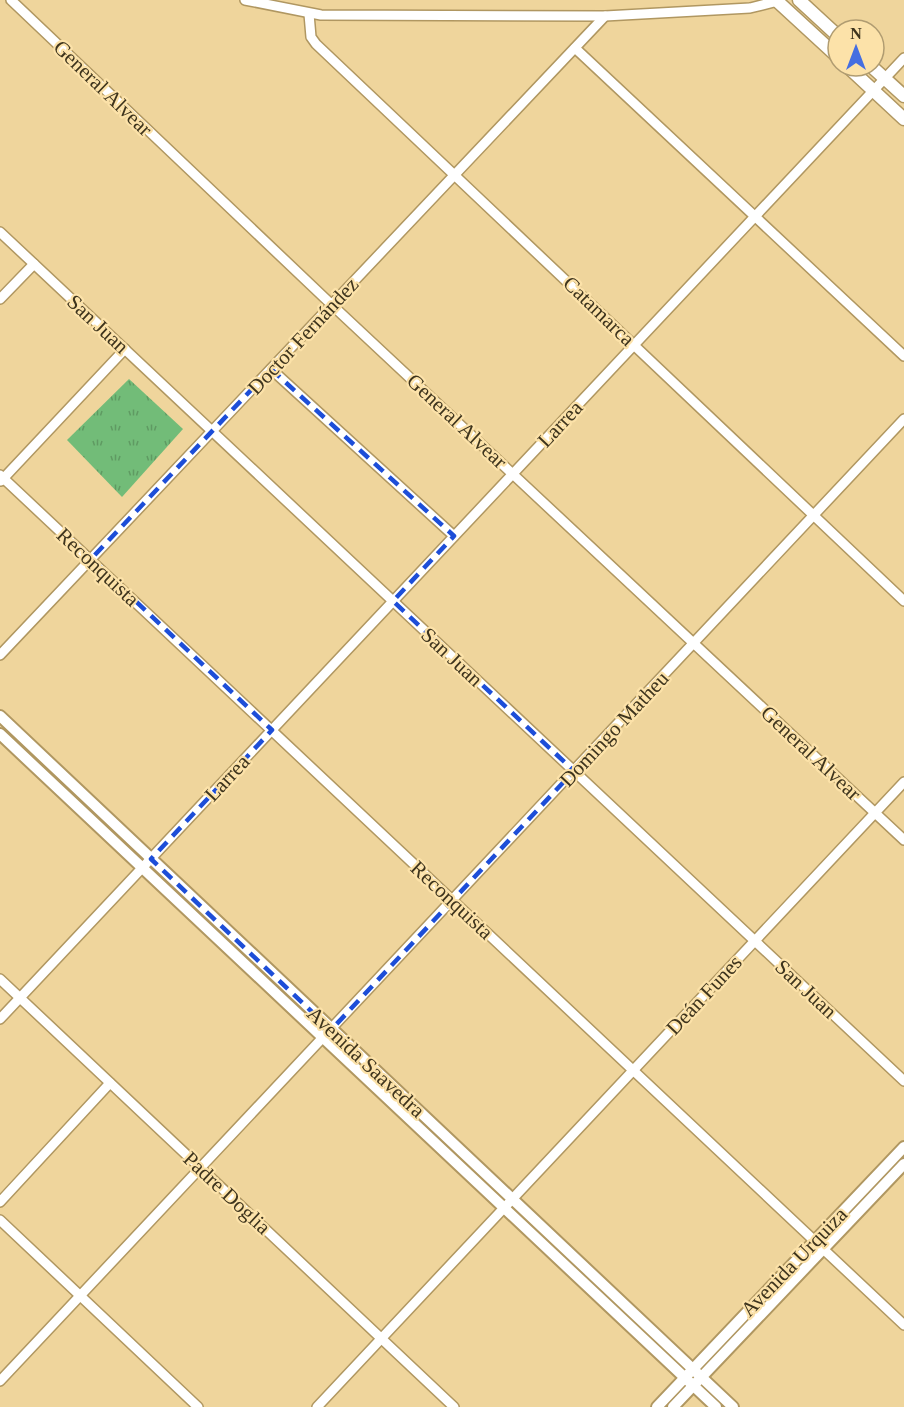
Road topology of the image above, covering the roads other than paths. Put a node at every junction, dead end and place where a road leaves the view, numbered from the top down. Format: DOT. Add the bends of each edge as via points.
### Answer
graph roads {
  1 [pos="11,0"];
  2 [pos="245,0"];
  3 [pos="799,0"];
  4 [pos="777,1"];
  5 [pos="309,14"];
  6 [pos="605,16"];
  7 [pos="826,25"];
  8 [pos="826,46"];
  9 [pos="575,48"];
  10 [pos="904,58"];
  11 [pos="886,77"];
  12 [pos="860,78"];
  13 [pos="885,78"];
  14 [pos="874,91"];
  15 [pos="904,96"];
  16 [pos="904,119"];
  17 [pos="456,174"];
  18 [pos="755,217"];
  19 [pos="0,232"];
  20 [pos="34,264"];
  21 [pos="0,299"];
  22 [pos="332,305"];
  23 [pos="634,345"];
  24 [pos="125,349"];
  25 [pos="904,356"];
  26 [pos="271,369"];
  27 [pos="904,419"];
  28 [pos="212,431"];
  29 [pos="513,473"];
  30 [pos="1,478"];
  31 [pos="814,516"];
  32 [pos="454,536"];
  33 [pos="91,559"];
  34 [pos="904,600"];
  35 [pos="393,601"];
  36 [pos="694,643"];
  37 [pos="0,656"];
  38 [pos="0,716"];
  39 [pos="272,730"];
  40 [pos="0,734"];
  41 [pos="574,771"];
  42 [pos="904,782"];
  43 [pos="875,813"];
  44 [pos="904,840"];
  45 [pos="151,859"];
  46 [pos="142,868"];
  47 [pos="453,900"];
  48 [pos="755,941"];
  49 [pos="0,979"];
  50 [pos="20,998"];
  51 [pos="0,1019"];
  52 [pos="332,1030"];
  53 [pos="323,1038"];
  54 [pos="634,1071"];
  55 [pos="904,1081"];
  56 [pos="110,1083"];
  57 [pos="904,1147"];
  58 [pos="904,1164"];
  59 [pos="201,1168"];
  60 [pos="0,1202"];
  61 [pos="508,1204"];
  62 [pos="0,1220"];
  63 [pos="815,1241"];
  64 [pos="824,1249"];
  65 [pos="80,1295"];
  66 [pos="904,1325"];
  67 [pos="382,1339"];
  68 [pos="693,1377"];
  69 [pos="0,1381"];
  70 [pos="198,1407"];
  71 [pos="317,1407"];
  72 [pos="454,1407"];
  73 [pos="657,1407"];
  74 [pos="673,1407"];
  75 [pos="716,1407"];
  76 [pos="733,1407"];
  1 -- 22 [label="street, General Alvear"];
  2 -- 5 [label="street"];
  3 -- 7 [label="main road"];
  4 -- 6 [label="street" via="750,8"];
  4 -- 8 [label="main road"];
  5 -- 6 [label="street"];
  5 -- 17 [label="street, Catamarca" via="311,37 316,44"];
  6 -- 9 [label="street, Doctor Fernández"];
  9 -- 17 [label="street, Doctor Fernández"];
  9 -- 18 [label="street"];
  10 -- 11 [label="street, Larrea"];
  12 -- 14 [label="main road"];
  13 -- 14 [label="street, Larrea"];
  13 -- 15 [label="main road"];
  14 -- 16 [label="main road"];
  14 -- 18 [label="street, Larrea"];
  17 -- 22 [label="street, Doctor Fernández"];
  17 -- 23 [label="street, Catamarca"];
  18 -- 23 [label="street, Larrea"];
  18 -- 25 [label="street"];
  19 -- 20 [label="street, San Juan"];
  20 -- 21 [label="street"];
  20 -- 24 [label="street, San Juan"];
  22 -- 26 [label="street, Doctor Fernández"];
  22 -- 29 [label="street, General Alvear"];
  23 -- 29 [label="street, Larrea"];
  23 -- 31 [label="street, Catamarca"];
  24 -- 28 [label="street, San Juan"];
  24 -- 30 [label="street"];
  26 -- 28 [label="street, Doctor Fernández"];
  26 -- 32 [label="street"];
  27 -- 31 [label="street, Domingo Matheu"];
  28 -- 33 [label="street, Doctor Fernández"];
  28 -- 35 [label="street, San Juan"];
  29 -- 32 [label="street, Larrea"];
  29 -- 36 [label="street, General Alvear"];
  30 -- 33 [label="street, Reconquista"];
  31 -- 34 [label="street, Catamarca"];
  31 -- 36 [label="street, Domingo Matheu"];
  32 -- 35 [label="street, Larrea"];
  33 -- 37 [label="street, Doctor Fernández"];
  33 -- 39 [label="street, Reconquista"];
  35 -- 39 [label="street, Larrea"];
  35 -- 41 [label="street, San Juan"];
  36 -- 41 [label="street, Domingo Matheu"];
  36 -- 43 [label="street, General Alvear"];
  38 -- 45 [label="street, Avenida Saavedra"];
  39 -- 45 [label="street, Larrea"];
  39 -- 47 [label="street, Reconquista"];
  40 -- 46 [label="street, Avenida Saavedra"];
  41 -- 47 [label="street, Domingo Matheu"];
  41 -- 48 [label="street, San Juan"];
  42 -- 43 [label="street, Deán Funes"];
  43 -- 44 [label="street, General Alvear"];
  43 -- 48 [label="street, Deán Funes"];
  45 -- 46 [label="street, Larrea"];
  45 -- 52 [label="street, Avenida Saavedra"];
  46 -- 50 [label="street, Larrea"];
  46 -- 53 [label="street, Avenida Saavedra"];
  47 -- 52 [label="street, Domingo Matheu"];
  47 -- 54 [label="street, Reconquista"];
  48 -- 54 [label="street, Deán Funes"];
  48 -- 55 [label="street, San Juan"];
  49 -- 50 [label="street, Padre Doglia"];
  50 -- 51 [label="street, Larrea"];
  50 -- 56 [label="street, Padre Doglia"];
  52 -- 53 [label="street, Domingo Matheu"];
  52 -- 61 [label="street, Avenida Saavedra"];
  53 -- 59 [label="street, Domingo Matheu"];
  53 -- 61 [label="street, Avenida Saavedra"];
  54 -- 61 [label="street, Deán Funes"];
  54 -- 63 [label="street, Reconquista"];
  56 -- 59 [label="street, Padre Doglia"];
  56 -- 60 [label="street"];
  57 -- 63 [label="street, Avenida Urquiza"];
  58 -- 64 [label="street, Avenida Urquiza"];
  59 -- 65 [label="street, Domingo Matheu"];
  59 -- 67 [label="street, Padre Doglia"];
  61 -- 67 [label="street, Deán Funes"];
  61 -- 68 [label="street, Avenida Saavedra"];
  62 -- 65 [label="street"];
  63 -- 64 [label="street, Reconquista"];
  63 -- 68 [label="street, Avenida Urquiza"];
  64 -- 66 [label="street, Reconquista"];
  64 -- 68 [label="street, Avenida Urquiza"];
  65 -- 69 [label="street, Domingo Matheu"];
  65 -- 70 [label="street"];
  67 -- 71 [label="street, Deán Funes"];
  67 -- 72 [label="street, Padre Doglia"];
  68 -- 73 [label="street"];
  68 -- 74 [label="street"];
  68 -- 75 [label="street, Avenida Saavedra"];
  68 -- 76 [label="street, Avenida Saavedra"];
}
